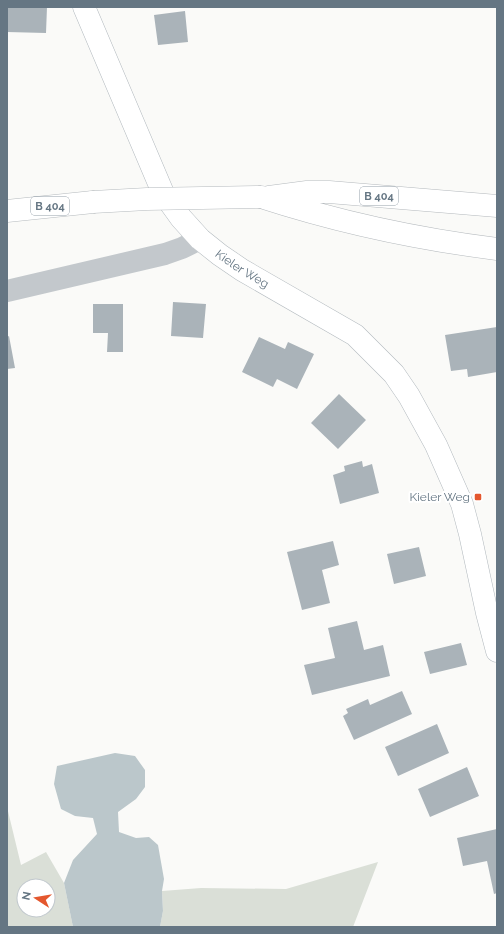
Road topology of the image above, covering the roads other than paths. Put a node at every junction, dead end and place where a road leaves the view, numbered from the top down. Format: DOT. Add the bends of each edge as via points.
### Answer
graph roads {
  1 [pos="84,7"];
  2 [pos="261,198"];
  3 [pos="497,206"];
  4 [pos="7,211"];
  5 [pos="200,239"];
  6 [pos="497,249"];
  7 [pos="7,291"];
  8 [pos="497,651"];
  1 -- 5 [label="main road, Kieler Weg" via="163,193"];
  2 -- 3 [label="main road, B 404" via="329,192"];
  2 -- 4 [label="main road, B 404, bridge" via="147,199"];
  2 -- 6 [label="main road, B 404" via="391,232"];
  5 -- 7 [label="street" via="165,254"];
  5 -- 8 [label="main road, Kieler Weg" via="242,270 355,335 394,374 436,444 462,504"];
}
